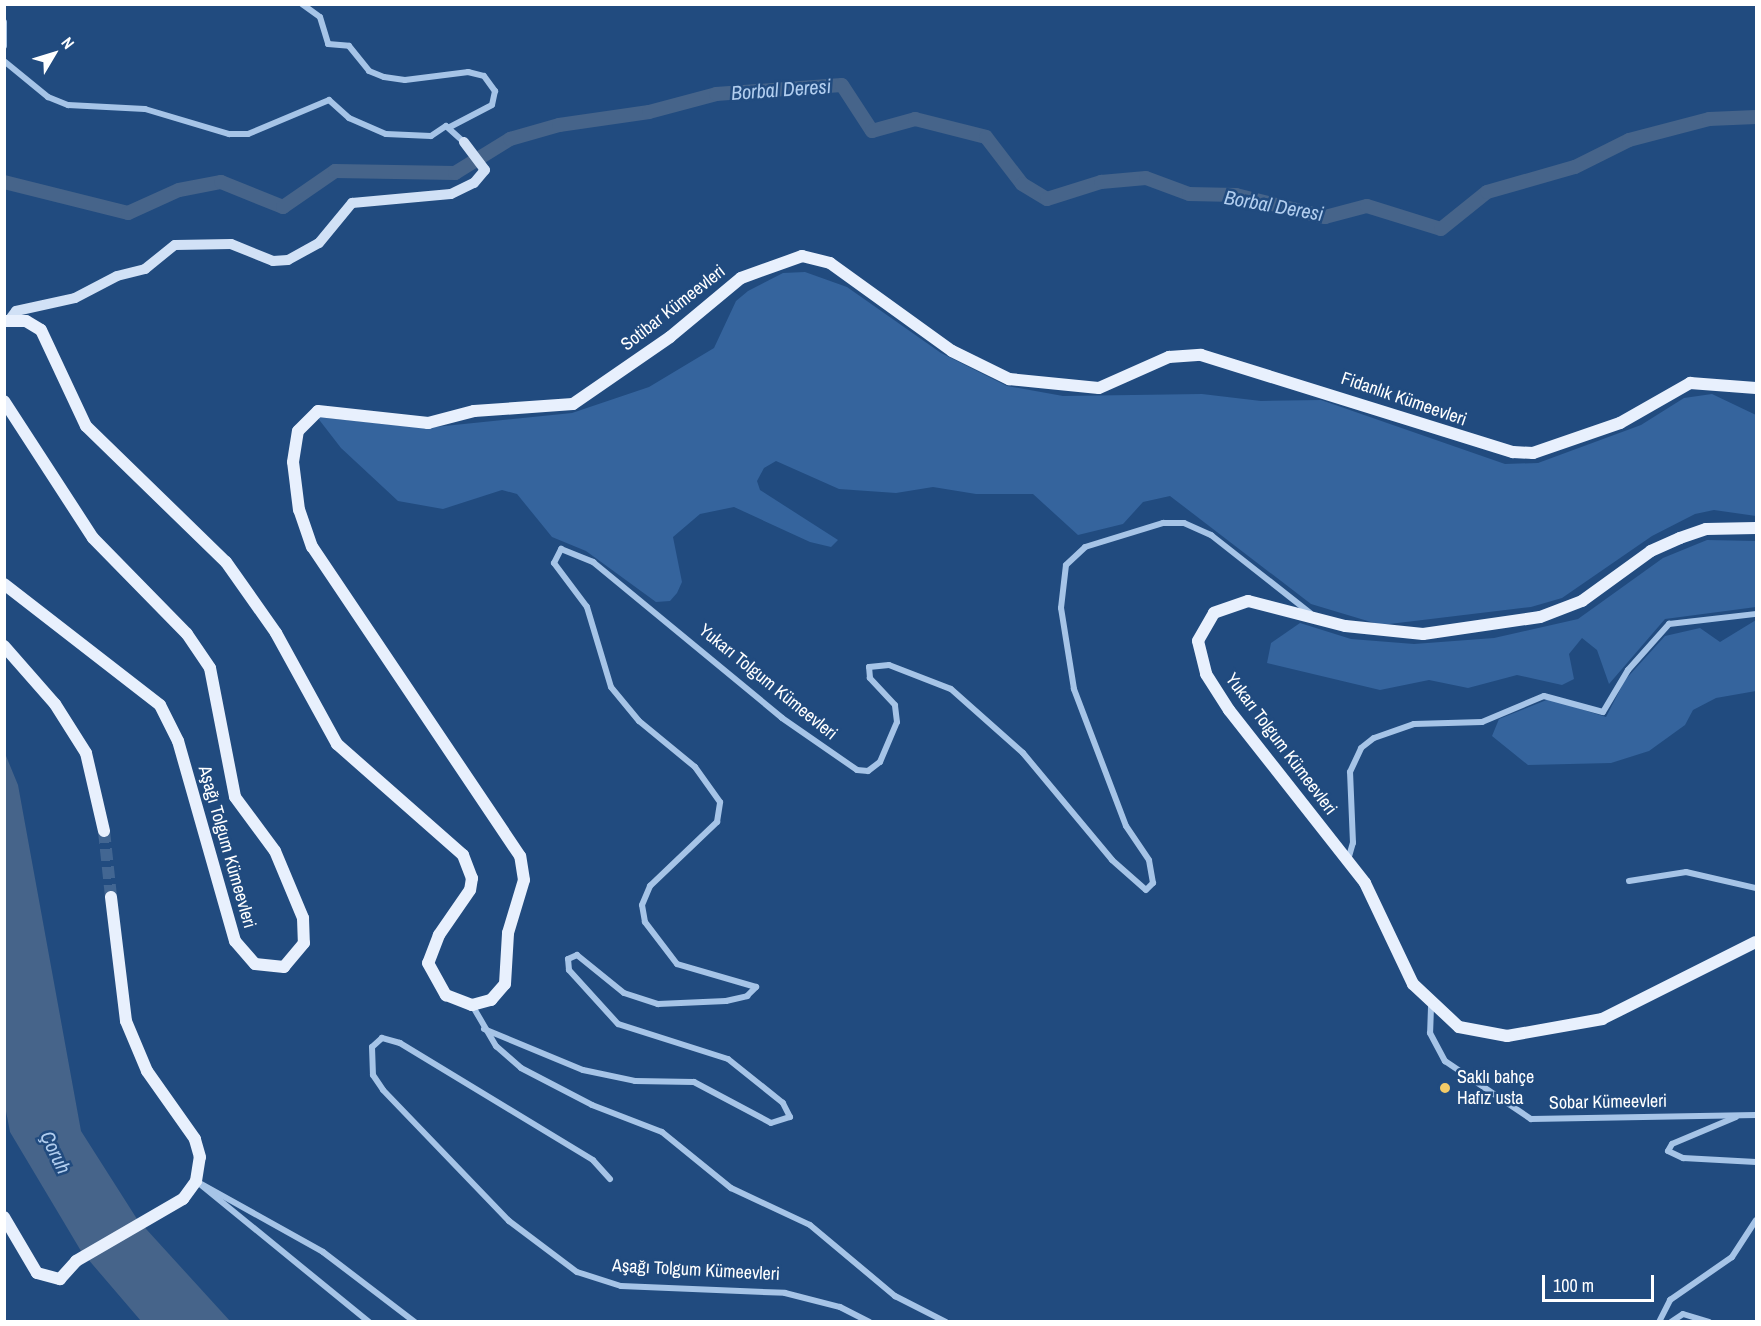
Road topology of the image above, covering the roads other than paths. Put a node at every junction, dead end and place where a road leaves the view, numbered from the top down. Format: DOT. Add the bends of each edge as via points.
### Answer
graph roads {
  1 [pos="302,4"];
  2 [pos="4,22"];
  3 [pos="4,46"];
  4 [pos="4,62"];
  5 [pos="450,127"];
  6 [pos="464,142"];
  7 [pos="7,320"];
  8 [pos="1034,385"];
  9 [pos="1756,388"];
  10 [pos="4,401"];
  11 [pos="1756,528"];
  12 [pos="4,584"];
  13 [pos="1756,614"];
  14 [pos="1315,618"];
  15 [pos="4,646"];
  16 [pos="104,831"];
  17 [pos="1348,860"];
  18 [pos="1629,881"];
  19 [pos="1756,888"];
  20 [pos="111,897"];
  21 [pos="1756,942"];
  22 [pos="472,1005"];
  23 [pos="1431,1006"];
  24 [pos="484,1029"];
  25 [pos="1756,1115"];
  26 [pos="1736,1117"];
  27 [pos="1756,1162"];
  28 [pos="610,1179"];
  29 [pos="196,1181"];
  30 [pos="4,1217"];
  31 [pos="1756,1220"];
  32 [pos="369,1322"];
  33 [pos="415,1322"];
  34 [pos="869,1322"];
  35 [pos="946,1322"];
  36 [pos="1659,1322"];
  37 [pos="1671,1322"];
  38 [pos="1708,1322"];
  1 -- 5 [label="street" via="320,17 328,44 349,46 369,71 384,77 405,80 468,72 484,76 495,91 492,105"];
  2 -- 3 [label="street"];
  4 -- 5 [label="street" via="48,97 68,105 145,109 229,134 248,134 329,100 349,118 386,134 430,136"];
  5 -- 6 [label="street"];
  6 -- 7 [label="street" via="485,170 478,180 458,192 352,203 319,243 288,260 273,261 231,244 175,245 146,269 109,279 75,298 16,311"];
  7 -- 22 [label="main road" via="41,330 86,426 192,525 244,584 337,744 463,855 472,878 470,890 439,935 428,963 446,995"];
  8 -- 9 [label="main road, Fidanlık Kümeevleri" via="1099,388 1169,357 1201,355 1495,448 1533,453 1620,423 1690,383"];
  8 -- 22 [label="main road, Sotibar Kümeevleri" via="980,367 845,272 802,256 741,278 670,337 573,404 474,411 428,423 330,409 309,416 294,442 292,462 299,510 317,559 520,856 524,880 508,933 505,984 491,999"];
  10 -- 12 [label="main road, Aşağı Tolgum Kümeevleri" via="93,538 187,634 210,668 235,797 275,851 303,918 304,943 284,967 255,964 235,941 178,741 160,705"];
  11 -- 14 [label="main road" via="1706,530 1680,538 1652,551 1582,601 1540,617 1423,634"];
  13 -- 17 [label="street, Yukarı Tolgum Kümeevleri" via="1669,624 1628,670 1603,712 1550,695 1482,722 1403,726 1361,748 1349,781 1353,843"];
  14 -- 17 [label="main road, Yukarı Tolgum Kümeevleri" via="1259,602 1234,603 1206,621 1199,651 1229,710"];
  14 -- 24 [label="street, Yukarı Tolgum Kümeevleri" via="1221,542 1184,524 1162,523 1085,547 1066,565 1061,608 1074,689 1126,826 1149,860 1153,883 1146,890 1112,861 1023,753 951,689 889,665 869,667 870,678 896,705 897,722 880,762 868,771 857,770 782,718 593,562 561,549 554,563 587,607 611,687 639,721 703,775 720,802 717,822 650,886 642,905 645,922 677,964 756,987 747,996 726,1001 658,1004 624,993 577,955 568,960 569,970 618,1024 728,1059 783,1103 790,1117 771,1124 694,1082 635,1082 583,1070"];
  15 -- 16 [label="main road" via="55,704 86,753"];
  17 -- 23 [label="main road, Yukarı Tolgum Kümeevleri" via="1413,984"];
  18 -- 19 [label="street" via="1686,872"];
  20 -- 29 [label="main road" via="126,1021 147,1071 195,1139 200,1157"];
  21 -- 23 [label="main road" via="1623,1011 1554,1030 1481,1035 1449,1021"];
  22 -- 24 [label="street"];
  23 -- 26 [label="street, Sobar Kümeevleri" via="1430,1033 1445,1061 1531,1119"];
  24 -- 35 [label="street" via="521,1068 592,1105 662,1132 731,1188 810,1225 895,1296"];
  25 -- 26 [label="street, Sobar Kümeevleri"];
  26 -- 27 [label="street, Sobar Kümeevleri" via="1716,1130 1672,1144 1668,1151 1683,1158"];
  28 -- 34 [label="street, Aşağı Tolgum Kümeevleri" via="593,1160 400,1043 382,1038 372,1047 373,1075 383,1089 509,1221 577,1272 621,1286 785,1293 840,1307"];
  29 -- 30 [label="main road" via="166,1209 76,1261 60,1279 37,1273"];
  29 -- 32 [label="street"];
  29 -- 33 [label="street" via="323,1252"];
  31 -- 36 [label="street" via="1732,1257 1670,1300"];
  37 -- 38 [label="street" via="1683,1314"];
}
